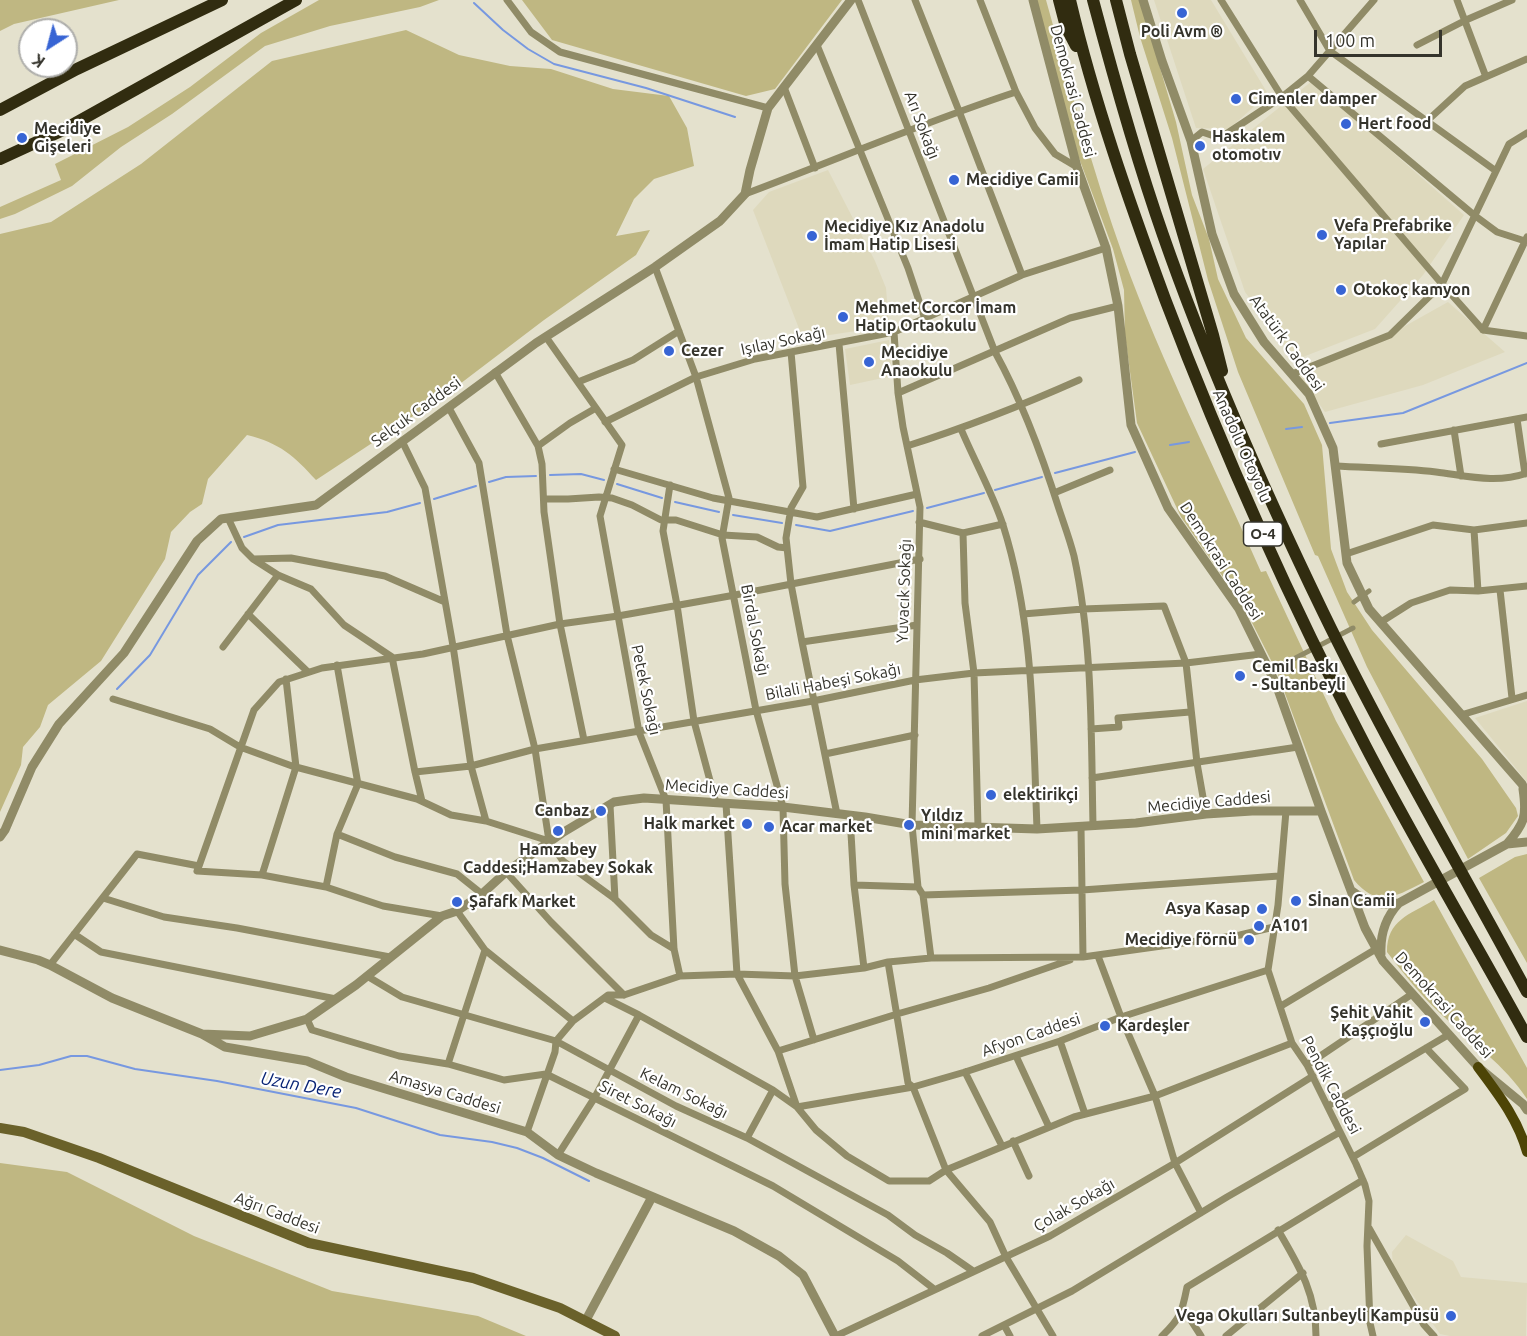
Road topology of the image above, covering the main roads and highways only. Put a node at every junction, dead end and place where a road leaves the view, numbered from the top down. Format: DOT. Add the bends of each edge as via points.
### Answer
graph roads {
  1 [pos="222,0"];
  2 [pos="296,0"];
  3 [pos="1059,0"];
  4 [pos="1070,0"];
  5 [pos="1093,0"];
  6 [pos="1116,0"];
  7 [pos="1085,63"];
  8 [pos="0,110"];
  9 [pos="0,159"];
  10 [pos="1232,413"];
  11 [pos="1527,992"];
  12 [pos="1527,1037"];
  13 [pos="1478,1067"];
  14 [pos="0,1128"];
  15 [pos="1527,1152"];
  16 [pos="615,1336"];
  1 -- 8 [label="highway"];
  2 -- 9 [label="highway" via="63,130"];
  3 -- 7 [label="highway" via="1066,27"];
  4 -- 7 [label="highway, Anadolu Otoyolu / O-4"];
  5 -- 10 [label="highway, Anadolu Otoyolu / O-4" via="1163,236"];
  6 -- 10 [label="highway"];
  7 -- 12 [label="highway, Anadolu Otoyolu / O-4" via="1139,230 1202,397 1282,578 1366,747"];
  10 -- 11 [label="highway, Anadolu Otoyolu / O-4" via="1354,674 1418,798"];
  13 -- 15 [label="main road" via="1511,1113"];
  14 -- 16 [label="main road, Ağrı Caddesi" via="24,1132 99,1158 309,1243 473,1278 560,1308"];
}
